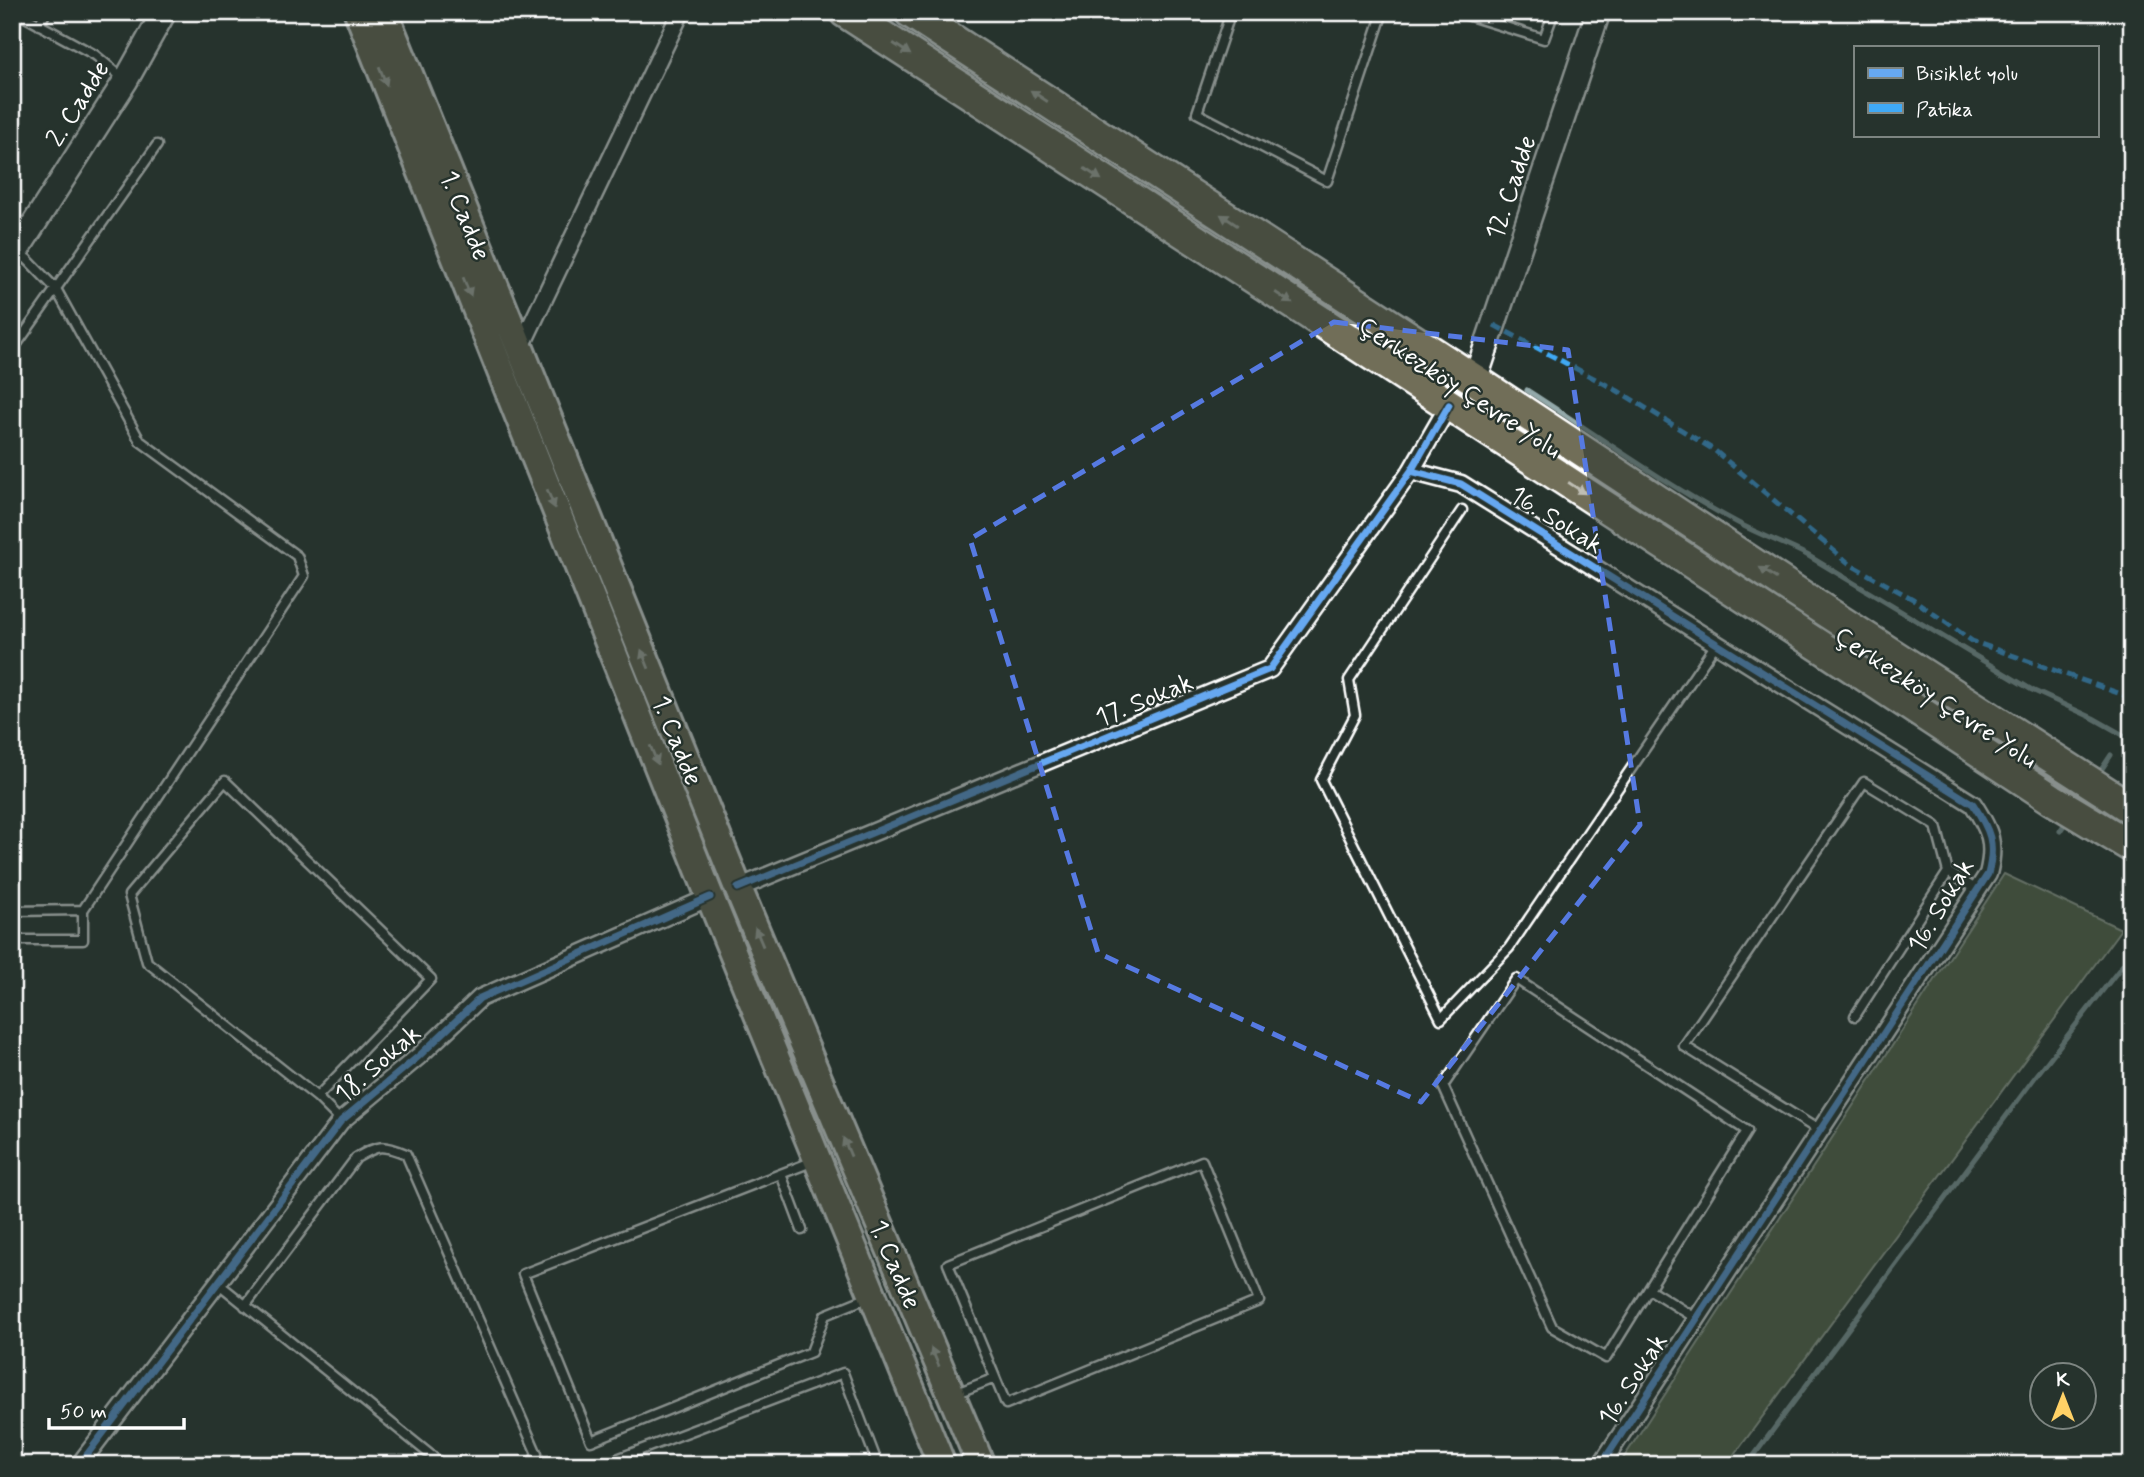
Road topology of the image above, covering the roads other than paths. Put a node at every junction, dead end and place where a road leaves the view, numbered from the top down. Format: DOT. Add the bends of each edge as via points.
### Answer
graph roads {
  1 [pos="16,12"];
  2 [pos="46,12"];
  3 [pos="164,12"];
  4 [pos="358,12"];
  5 [pos="384,12"];
  6 [pos="845,12"];
  7 [pos="910,12"];
  8 [pos="1231,12"];
  9 [pos="1383,12"];
  10 [pos="1457,12"];
  11 [pos="1554,12"];
  12 [pos="1598,12"];
  13 [pos="680,14"];
  14 [pos="39,25"];
  15 [pos="126,80"];
  16 [pos="157,145"];
  17 [pos="14,255"];
  18 [pos="56,289"];
  19 [pos="520,349"];
  20 [pos="12,351"];
  21 [pos="1475,380"];
  22 [pos="1449,405"];
  23 [pos="1411,471"];
  24 [pos="1462,510"];
  25 [pos="1716,644"];
  26 [pos="2120,802"];
  27 [pos="2132,848"];
  28 [pos="1948,872"];
  29 [pos="738,888"];
  30 [pos="1977,890"];
  31 [pos="710,897"];
  32 [pos="83,910"];
  33 [pos="12,911"];
  34 [pos="12,940"];
  35 [pos="1855,1016"];
  36 [pos="317,1097"];
  37 [pos="341,1121"];
  38 [pos="1820,1130"];
  39 [pos="817,1160"];
  40 [pos="781,1174"];
  41 [pos="802,1230"];
  42 [pos="219,1284"];
  43 [pos="1649,1289"];
  44 [pos="872,1296"];
  45 [pos="245,1306"];
  46 [pos="1697,1319"];
  47 [pos="995,1378"];
  48 [pos="951,1395"];
  49 [pos="79,1465"];
  50 [pos="443,1465"];
  51 [pos="532,1465"];
  52 [pos="601,1465"];
  53 [pos="878,1465"];
  54 [pos="942,1465"];
  55 [pos="981,1465"];
  56 [pos="1601,1465"];
  1 -- 14 [label="lane"];
  2 -- 14 [label="lane"];
  3 -- 15 [label="street, 2. Cadde"];
  4 -- 31 [label="main road, 1. Cadde, one-way"];
  5 -- 19 [label="main road, 1. Cadde"];
  6 -- 22 [label="highway, Çerkezköy Çevre Yolu, one-way"];
  21 -- 7 [label="highway, Çerkezköy Çevre Yolu, one-way"];
  8 -- 9 [label="lane" via="1197,113 1327,181"];
  10 -- 11 [label="lane" via="1544,39"];
  12 -- 21 [label="street, 12. Cadde"];
  13 -- 19 [label="street"];
  14 -- 15 [label="lane" via="95,55"];
  15 -- 17 [label="street, 2. Cadde"];
  16 -- 18 [label="lane"];
  17 -- 18 [label="lane" via="27,259"];
  18 -- 20 [label="lane"];
  18 -- 32 [label="lane" via="140,441 297,556 303,576"];
  29 -- 19 [label="main road, 1. Cadde, one-way"];
  26 -- 21 [label="highway, Çerkezköy Çevre Yolu, one-way"];
  22 -- 23 [label="street, 17. Sokak"];
  22 -- 27 [label="highway, Çerkezköy Çevre Yolu, one-way"];
  23 -- 25 [label="street, 16. Sokak" via="1461,484"];
  23 -- 29 [label="street, 17. Sokak" via="1270,669"];
  24 -- 25 [label="lane" via="1349,680 1355,715 1321,780 1440,1019 1509,948"];
  25 -- 30 [label="street, 16. Sokak" via="1973,804 1992,842 1988,874"];
  28 -- 30 [label="lane"];
  28 -- 35 [label="lane"];
  28 -- 38 [label="lane" via="1936,826 1864,782 1684,1046"];
  48 -- 29 [label="main road, 1. Cadde, one-way"];
  30 -- 38 [label="street, 16. Sokak"];
  31 -- 37 [label="street, 18. Sokak" via="480,998"];
  31 -- 39 [label="main road, 1. Cadde"];
  32 -- 33 [label="lane"];
  32 -- 34 [label="lane" via="83,940"];
  36 -- 36 [label="lane" via="431,979 225,781 130,895 147,962"];
  36 -- 37 [label="lane"];
  37 -- 42 [label="street, 18. Sokak"];
  38 -- 46 [label="street, 16. Sokak"];
  39 -- 40 [label="lane"];
  39 -- 44 [label="main road, 1. Cadde"];
  40 -- 41 [label="lane"];
  40 -- 44 [label="lane" via="523,1274 591,1441 811,1352 825,1315"];
  42 -- 45 [label="lane"];
  42 -- 49 [label="street, 18. Sokak"];
  43 -- 43 [label="lane" via="1747,1131 1516,979 1443,1086 1552,1327 1606,1357"];
  43 -- 46 [label="lane"];
  44 -- 54 [label="main road, 1. Cadde"];
  45 -- 50 [label="lane"];
  45 -- 51 [label="lane" via="356,1158 386,1146 406,1154 537,1454"];
  46 -- 56 [label="street, 16. Sokak"];
  47 -- 47 [label="lane" via="1006,1404 1259,1301 1202,1161 948,1264"];
  47 -- 48 [label="lane"];
  48 -- 55 [label="main road, 1. Cadde"];
  52 -- 53 [label="lane" via="843,1373"];
}
